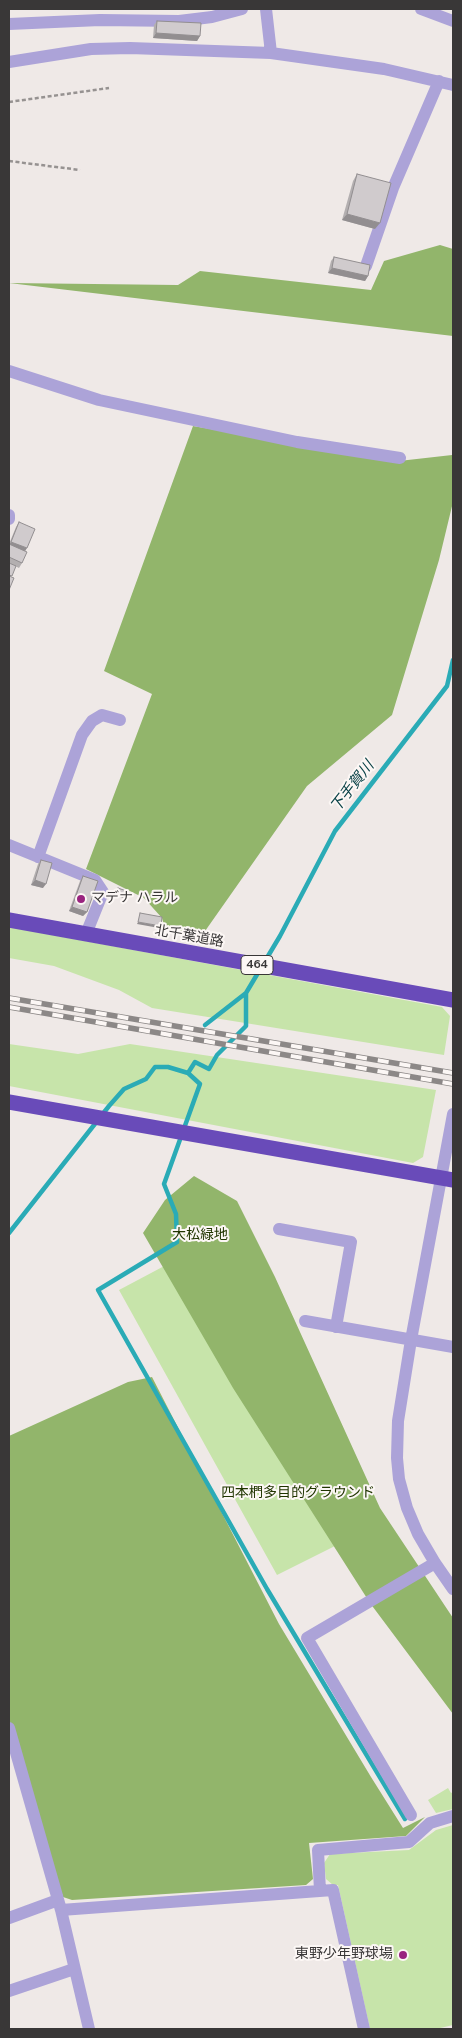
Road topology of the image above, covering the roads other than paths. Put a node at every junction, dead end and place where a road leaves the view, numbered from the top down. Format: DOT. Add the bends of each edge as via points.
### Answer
graph roads {
  1 [pos="242,9"];
  2 [pos="266,9"];
  3 [pos="421,9"];
  4 [pos="453,21"];
  5 [pos="9,24"];
  6 [pos="271,53"];
  7 [pos="9,62"];
  8 [pos="439,81"];
  9 [pos="453,85"];
  10 [pos="366,266"];
  11 [pos="9,371"];
  12 [pos="400,458"];
  13 [pos="120,720"];
  14 [pos="9,845"];
  15 [pos="38,857"];
  16 [pos="9,920"];
  17 [pos="86,934"];
  18 [pos="453,1000"];
  19 [pos="9,1102"];
  20 [pos="453,1114"];
  21 [pos="447,1180"];
  22 [pos="279,1229"];
  23 [pos="305,1321"];
  24 [pos="336,1327"];
  25 [pos="411,1340"];
  26 [pos="453,1347"];
  27 [pos="435,1563"];
  28 [pos="453,1589"];
  29 [pos="9,1728"];
  30 [pos="411,1814"];
  31 [pos="453,1816"];
  32 [pos="320,1891"];
  33 [pos="60,1905"];
  34 [pos="9,1918"];
  35 [pos="74,1969"];
  36 [pos="9,1991"];
  37 [pos="89,2029"];
  38 [pos="364,2029"];
  1 -- 5 [label="street" via="178,22 100,20"];
  2 -- 6 [label="street"];
  3 -- 4 [label="street"];
  6 -- 7 [label="street" via="91,49"];
  6 -- 8 [label="street" via="384,69"];
  8 -- 9 [label="street"];
  8 -- 10 [label="street" via="393,188"];
  11 -- 12 [label="street" via="99,400 298,442"];
  13 -- 15 [label="street" via="102,715 92,721 82,735"];
  14 -- 15 [label="street"];
  15 -- 17 [label="street" via="95,880 103,892"];
  16 -- 17 [label="highway, 北千葉道路 / 464"];
  17 -- 18 [label="highway, 北千葉道路 / 464"];
  19 -- 21 [label="highway"];
  20 -- 21 [label="street" via="445,1158"];
  21 -- 25 [label="street"];
  22 -- 24 [label="street" via="351,1242"];
  23 -- 24 [label="street"];
  24 -- 25 [label="street"];
  25 -- 26 [label="street"];
  25 -- 27 [label="street" via="398,1421 399,1479 418,1534"];
  27 -- 28 [label="street"];
  27 -- 30 [label="street" via="308,1638"];
  29 -- 33 [label="street"];
  31 -- 32 [label="street" via="430,1823 410,1842 318,1850"];
  32 -- 33 [label="street"];
  32 -- 38 [label="street" via="333,1890"];
  33 -- 34 [label="street"];
  33 -- 35 [label="street"];
  35 -- 36 [label="street"];
  35 -- 37 [label="street"];
}
